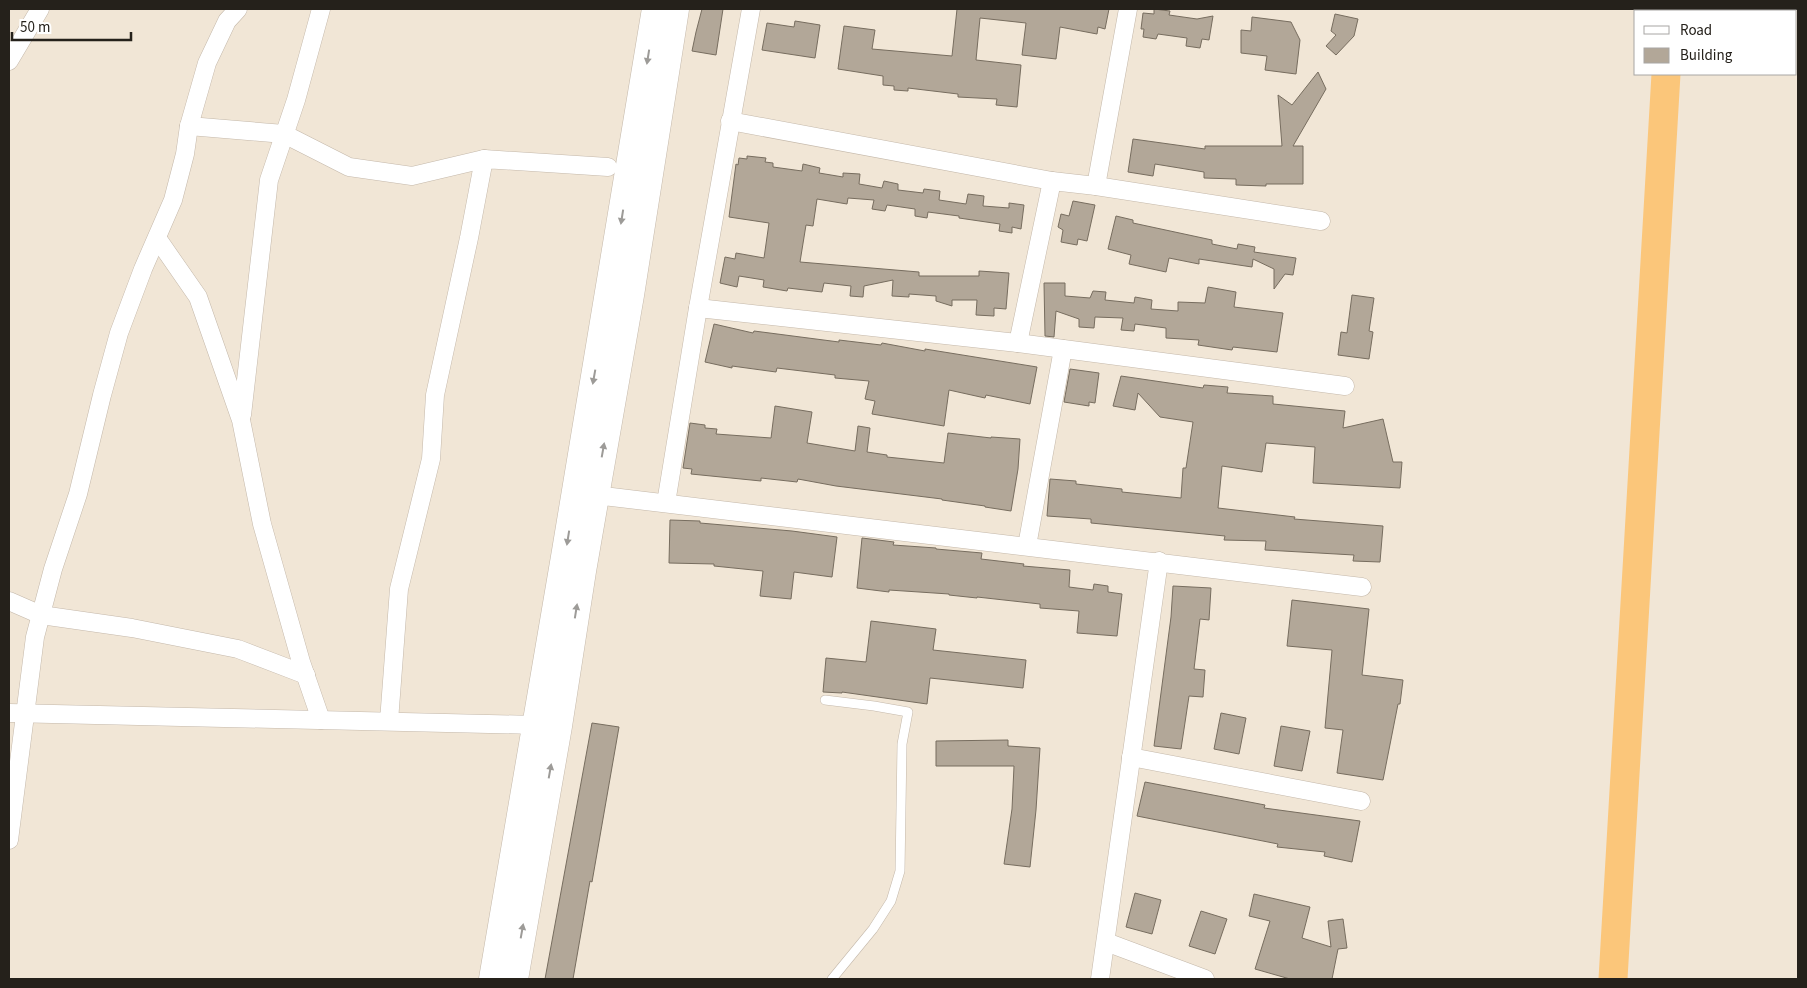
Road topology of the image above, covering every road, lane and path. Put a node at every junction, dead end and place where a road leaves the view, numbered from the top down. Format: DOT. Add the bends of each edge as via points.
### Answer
graph roads {
  1 [pos="40,9"];
  2 [pos="238,9"];
  3 [pos="321,9"];
  4 [pos="656,9"];
  5 [pos="675,9"];
  6 [pos="751,9"];
  7 [pos="1128,9"];
  8 [pos="9,61"];
  9 [pos="730,121"];
  10 [pos="188,126"];
  11 [pos="284,134"];
  12 [pos="484,159"];
  13 [pos="608,167"];
  14 [pos="1052,181"];
  15 [pos="1096,186"];
  16 [pos="1321,221"];
  17 [pos="157,238"];
  18 [pos="698,308"];
  19 [pos="1018,343"];
  20 [pos="1063,349"];
  21 [pos="1344,386"];
  22 [pos="241,420"];
  23 [pos="595,495"];
  24 [pos="666,504"];
  25 [pos="1026,546"];
  26 [pos="1159,561"];
  27 [pos="1362,587"];
  28 [pos="11,599"];
  29 [pos="41,615"];
  30 [pos="306,675"];
  31 [pos="825,700"];
  32 [pos="17,713"];
  33 [pos="321,720"];
  34 [pos="389,722"];
  35 [pos="536,725"];
  36 [pos="1131,757"];
  37 [pos="1361,801"];
  38 [pos="9,840"];
  39 [pos="1106,942"];
  40 [pos="493,979"];
  41 [pos="514,979"];
  42 [pos="832,979"];
  43 [pos="1100,979"];
  44 [pos="1204,979"];
  1 -- 8 [label="street"];
  2 -- 10 [label="street" via="226,21 207,63"];
  3 -- 11 [label="street"];
  4 -- 35 [label="main road, one-way"];
  23 -- 5 [label="main road, one-way"];
  6 -- 9 [label="street"];
  7 -- 15 [label="street"];
  9 -- 14 [label="street"];
  9 -- 18 [label="street"];
  10 -- 11 [label="street"];
  10 -- 17 [label="street" via="185,154 173,200"];
  11 -- 12 [label="street" via="349,167 412,176"];
  11 -- 22 [label="street" via="269,180"];
  12 -- 13 [label="street"];
  12 -- 34 [label="street" via="435,395 431,459 399,589"];
  14 -- 15 [label="street"];
  14 -- 19 [label="street"];
  15 -- 16 [label="street"];
  17 -- 22 [label="street" via="198,297"];
  17 -- 29 [label="street" via="119,333 78,494"];
  18 -- 19 [label="street"];
  18 -- 24 [label="street"];
  19 -- 20 [label="street"];
  20 -- 21 [label="street"];
  20 -- 25 [label="street"];
  22 -- 30 [label="street" via="262,524"];
  23 -- 24 [label="street"];
  41 -- 23 [label="main road, one-way"];
  24 -- 25 [label="street"];
  25 -- 26 [label="street"];
  26 -- 27 [label="street"];
  26 -- 36 [label="street"];
  28 -- 29 [label="street"];
  29 -- 30 [label="street" via="132,628 238,649"];
  29 -- 32 [label="street"];
  30 -- 33 [label="street"];
  31 -- 42 [label="lane" via="908,712 902,744 900,871 891,901 873,929"];
  32 -- 33 [label="street"];
  32 -- 38 [label="street"];
  33 -- 34 [label="street"];
  34 -- 35 [label="street"];
  35 -- 40 [label="main road"];
  36 -- 37 [label="street"];
  36 -- 39 [label="street"];
  39 -- 43 [label="street"];
  39 -- 44 [label="street"];
}
